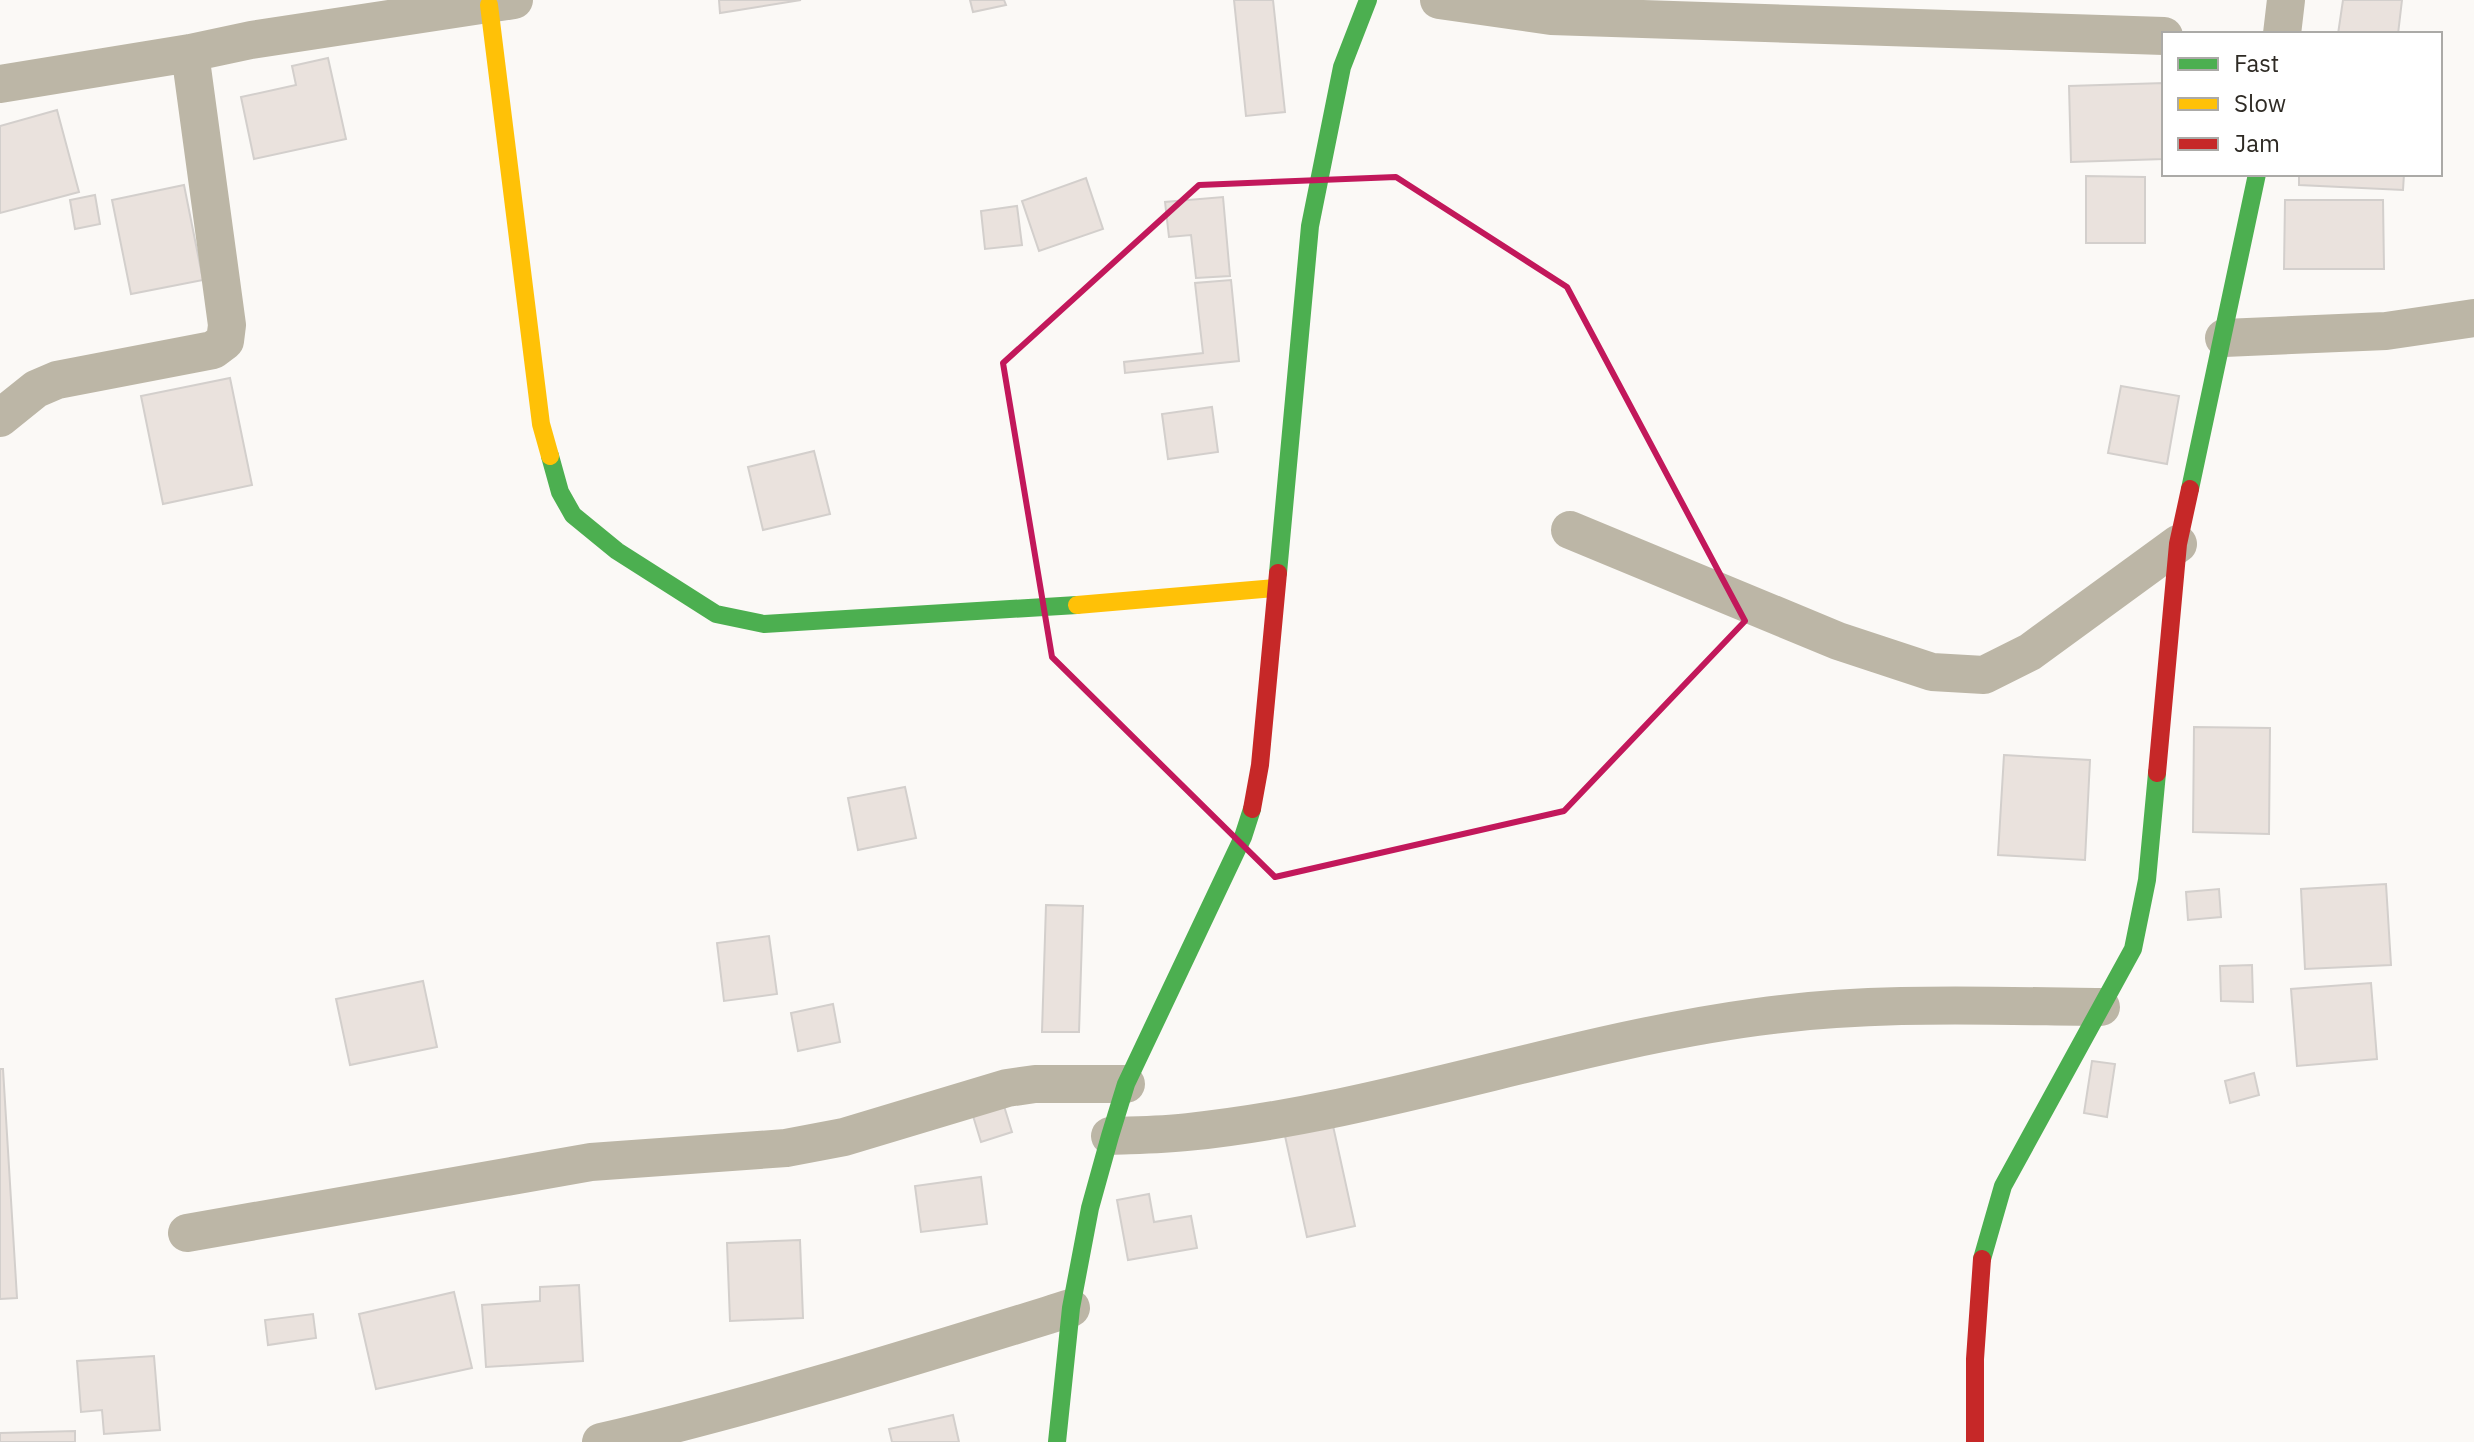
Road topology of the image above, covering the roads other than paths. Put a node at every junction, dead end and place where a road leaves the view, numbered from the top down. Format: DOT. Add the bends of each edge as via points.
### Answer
graph roads {
  1 [pos="1368,0"];
  2 [pos="1439,0"];
  3 [pos="2286,0"];
  4 [pos="502,2"];
  5 [pos="2282,32"];
  6 [pos="2162,36"];
  7 [pos="190,53"];
  8 [pos="0,84"];
  9 [pos="2257,176"];
  10 [pos="2474,318"];
  11 [pos="2224,338"];
  12 [pos="0,418"];
  13 [pos="1570,530"];
  14 [pos="2178,544"];
  15 [pos="1276,588"];
  16 [pos="2101,1007"];
  17 [pos="1126,1084"];
  18 [pos="1110,1136"];
  19 [pos="187,1233"];
  20 [pos="1071,1308"];
  21 [pos="601,1442"];
  22 [pos="1057,1442"];
  23 [pos="1975,1442"];
  1 -- 15 [label="street" via="1342,67 1310,226"];
  2 -- 6 [label="street" via="1551,16"];
  3 -- 5 [label="street"];
  4 -- 7 [label="street"];
  4 -- 15 [label="street" via="541,424 560,492 573,515 617,551 716,614 764,624"];
  7 -- 8 [label="street"];
  7 -- 12 [label="street" via="225,341 213,350 57,380 36,389"];
  9 -- 11 [label="street"];
  10 -- 11 [label="street" via="2386,331"];
  11 -- 14 [label="street"];
  13 -- 14 [label="street" via="1838,641 1932,672 1984,675 2030,652"];
  14 -- 16 [label="street" via="2147,880 2133,949"];
  15 -- 17 [label="street" via="1254,803 1243,837"];
  16 -- 18 [label="street" via="1906,1006 1758,1017 1614,1043 1302,1114 1188,1132"];
  16 -- 23 [label="street" via="2003,1186 1980,1267"];
  17 -- 18 [label="street"];
  17 -- 19 [label="street" via="1007,1088 844,1137 786,1148 591,1162"];
  18 -- 20 [label="street"];
  20 -- 21 [label="street" via="824,1384"];
  20 -- 22 [label="street"];
}
